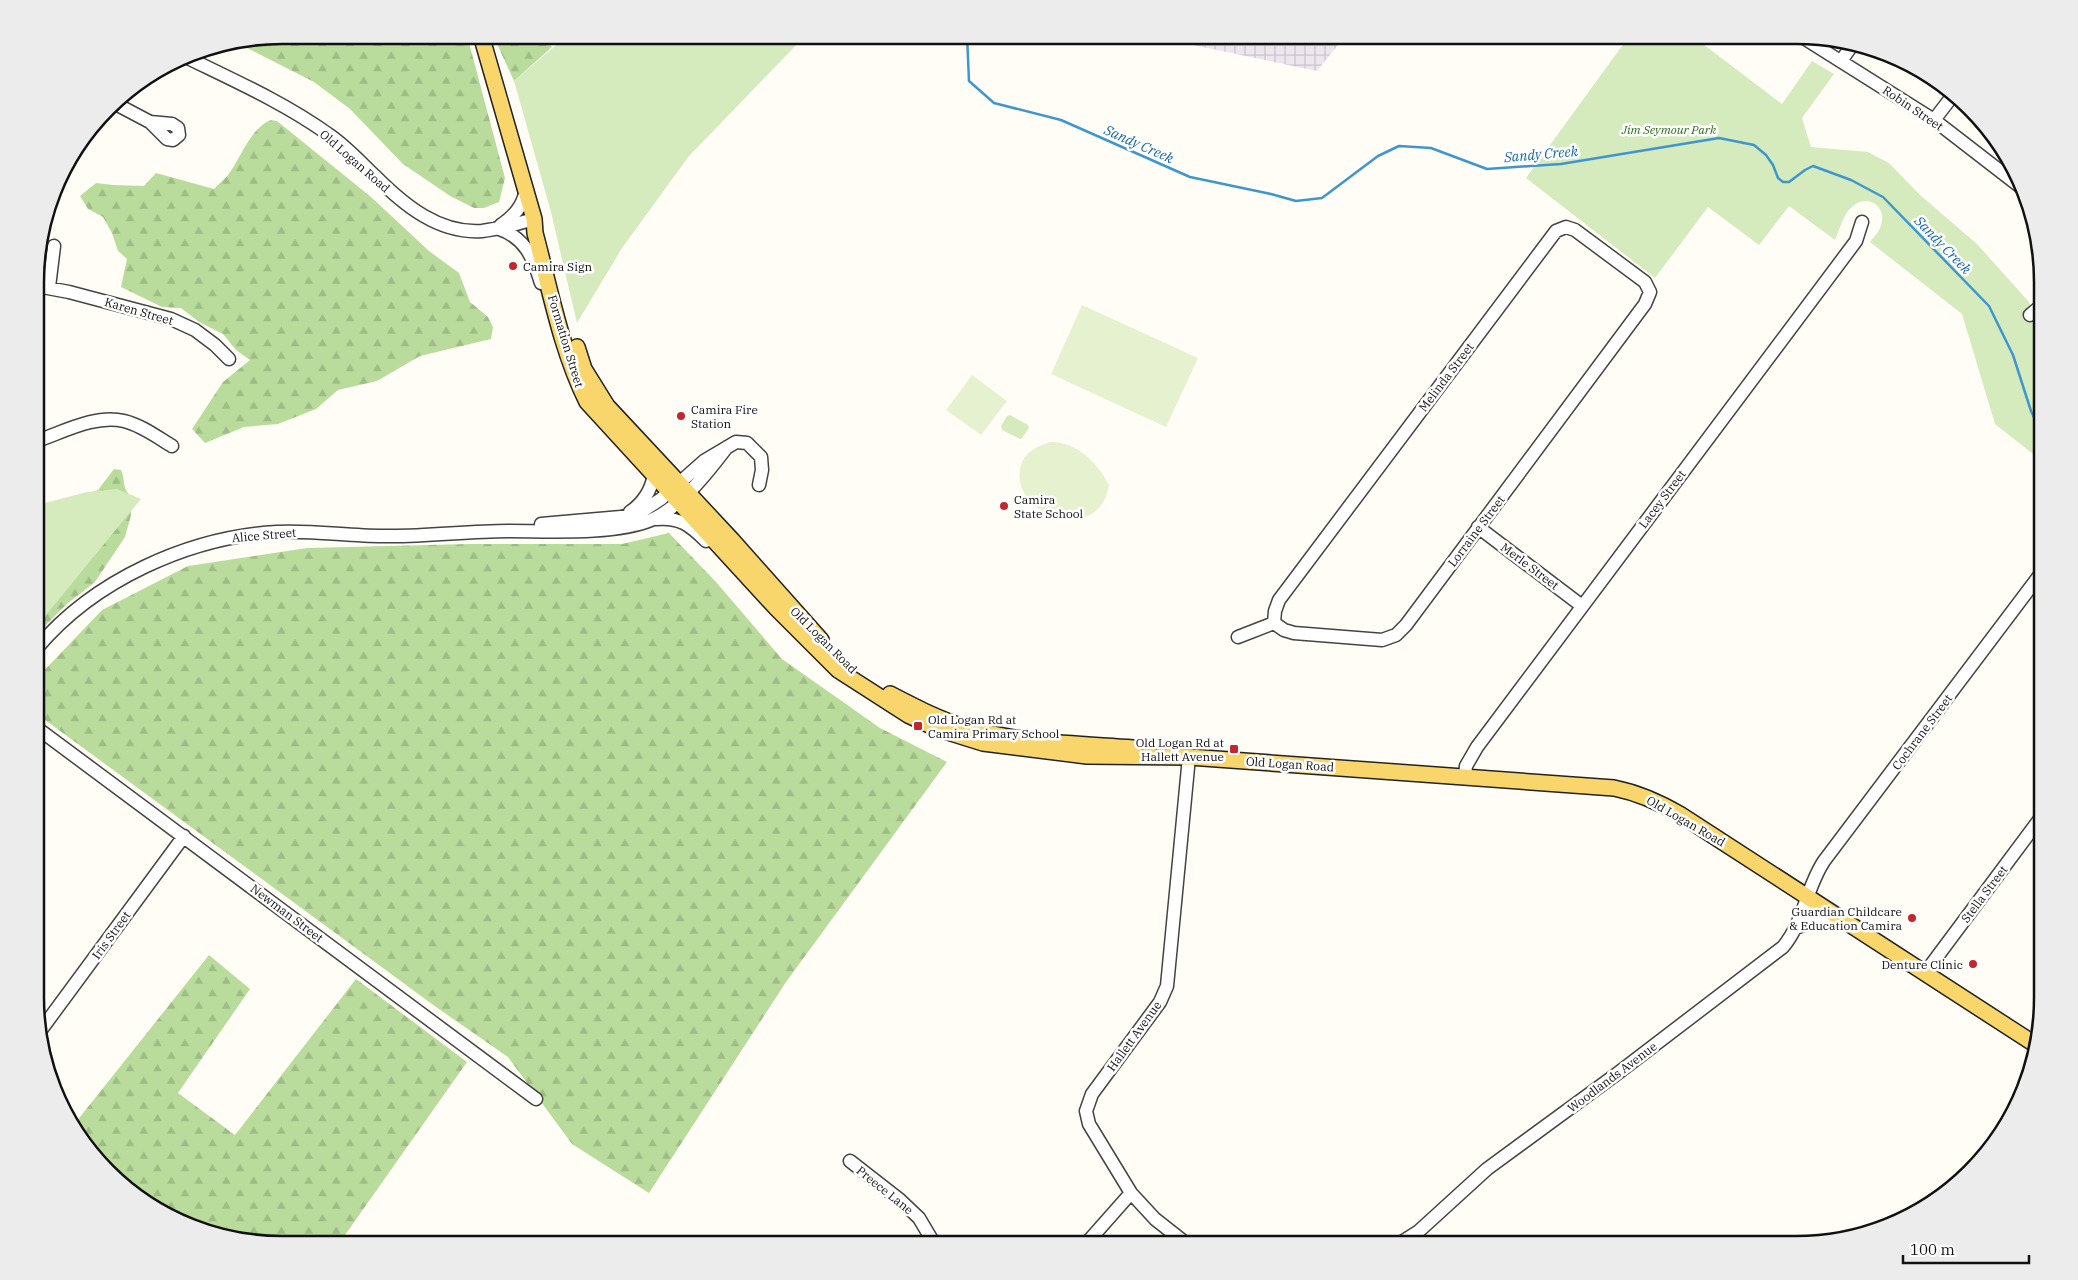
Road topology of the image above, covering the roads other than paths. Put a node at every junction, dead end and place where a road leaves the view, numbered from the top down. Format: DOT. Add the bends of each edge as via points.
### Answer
graph roads {
  1 [pos="484,44"];
  2 [pos="1813,44"];
  3 [pos="1849,50"];
  4 [pos="194,61"];
  5 [pos="1841,61"];
  6 [pos="1949,100"];
  7 [pos="121,107"];
  8 [pos="1934,120"];
  9 [pos="150,122"];
  10 [pos="2011,180"];
  11 [pos="526,191"];
  12 [pos="534,219"];
  13 [pos="1862,222"];
  14 [pos="497,228"];
  15 [pos="54,246"];
  16 [pos="44,283"];
  17 [pos="44,287"];
  18 [pos="1650,292"];
  19 [pos="2034,311"];
  20 [pos="2030,314"];
  21 [pos="229,359"];
  22 [pos="576,379"];
  23 [pos="44,439"];
  24 [pos="172,446"];
  25 [pos="654,475"];
  26 [pos="759,485"];
  27 [pos="678,492"];
  28 [pos="621,517"];
  29 [pos="652,519"];
  30 [pos="1478,527"];
  31 [pos="494,531"];
  32 [pos="739,568"];
  33 [pos="2034,583"];
  34 [pos="1582,606"];
  35 [pos="1274,622"];
  36 [pos="1238,637"];
  37 [pos="44,640"];
  38 [pos="44,733"];
  39 [pos="1189,757"];
  40 [pos="1465,776"];
  41 [pos="2034,827"];
  42 [pos="184,836"];
  43 [pos="1807,895"];
  44 [pos="1843,919"];
  45 [pos="1796,928"];
  46 [pos="1925,973"];
  47 [pos="45,1024"];
  48 [pos="2030,1041"];
  49 [pos="536,1099"];
  50 [pos="850,1161"];
  51 [pos="1131,1193"];
  52 [pos="930,1236"];
  53 [pos="1094,1236"];
  54 [pos="1177,1236"];
  55 [pos="1411,1236"];
  1 -- 11 [label="main road, Formation Street"];
  2 -- 5 [label="street, Robin Street"];
  3 -- 5 [label="street"];
  4 -- 14 [label="street, Old Logan Road" via="259,92 329,134 406,205 428,219 468,230"];
  5 -- 8 [label="street, Robin Street"];
  6 -- 8 [label="street"];
  7 -- 9 [label="street"];
  8 -- 10 [label="street, Robin Street"];
  11 -- 12 [label="main road, Formation Street"];
  11 -- 14 [label="street" via="518,210"];
  12 -- 14 [label="street, Old Logan Road"];
  12 -- 22 [label="main road, Formation Street" via="535,233"];
  12 -- 27 [label="main road, Formation Street" via="543,231 584,369 608,406"];
  13 -- 34 [label="street, Lacey Street" via="1856,241"];
  14 -- 22 [label="street" via="520,240 535,264 555,328"];
  15 -- 16 [label="street"];
  17 -- 21 [label="street, Karen Street" via="171,319 195,330"];
  18 -- 30 [label="street, Lorraine Street" via="1645,304"];
  18 -- 35 [label="street, Melinda Street" via="1645,282 1575,230 1566,227 1556,231 1279,600"];
  19 -- 20 [label="street"];
  22 -- 25 [label="main road, Formation Street" via="587,402"];
  23 -- 24 [label="street" via="109,419 136,425"];
  25 -- 27 [label="main road, Formation Street"];
  25 -- 28 [label="street" via="646,497"];
  26 -- 27 [label="street" via="761,457 747,443 736,442 704,461"];
  27 -- 28 [label="street, Alice Street" via="641,512"];
  27 -- 29 [label="street, Alice Street" via="665,512"];
  27 -- 32 [label="main road, Old Logan Road"];
  27 -- 39 [label="main road, Old Logan Road" via="732,540 832,651 854,672 876,686 952,723 988,733 1051,742 1143,748"];
  28 -- 31 [label="street, Alice Street"];
  29 -- 31 [label="street, Alice Street" via="614,528"];
  29 -- 32 [label="street, Old Logan Road" via="674,518 680,521"];
  30 -- 34 [label="street, Merle Street"];
  30 -- 35 [label="street, Lorraine Street" via="1396,635 1382,640 1294,633"];
  31 -- 37 [label="street, Alice Street" via="382,536 278,532 210,542 171,555 113,585 82,605"];
  32 -- 39 [label="main road, Old Logan Road" via="838,670 927,725 968,740 1027,750 1087,756"];
  33 -- 43 [label="street, Cochrane Street" via="1824,861"];
  34 -- 40 [label="street, Lacey Street" via="1477,747 1466,766"];
  35 -- 36 [label="street"];
  38 -- 42 [label="street, Newman Street"];
  39 -- 40 [label="main road, Old Logan Road"];
  39 -- 51 [label="street, Hallett Avenue" via="1167,986 1160,1002 1092,1094 1086,1111 1089,1124"];
  40 -- 43 [label="main road, Old Logan Road" via="1614,788 1637,793 1681,815"];
  41 -- 46 [label="street, Stella Street"];
  42 -- 47 [label="street, Iris Street"];
  42 -- 49 [label="street, Newman Street"];
  43 -- 44 [label="main road, Old Logan Road"];
  43 -- 45 [label="street, Woodlands Avenue"];
  44 -- 45 [label="street" via="1808,922"];
  44 -- 46 [label="main road, Old Logan Road"];
  45 -- 55 [label="street, Woodlands Avenue" via="1783,947 1618,1074 1487,1169"];
  46 -- 48 [label="main road, Old Logan Road"];
  50 -- 52 [label="street, Preece Lane" via="900,1200 919,1218"];
  51 -- 53 [label="street"];
  51 -- 54 [label="street, Hallett Avenue"];
}
